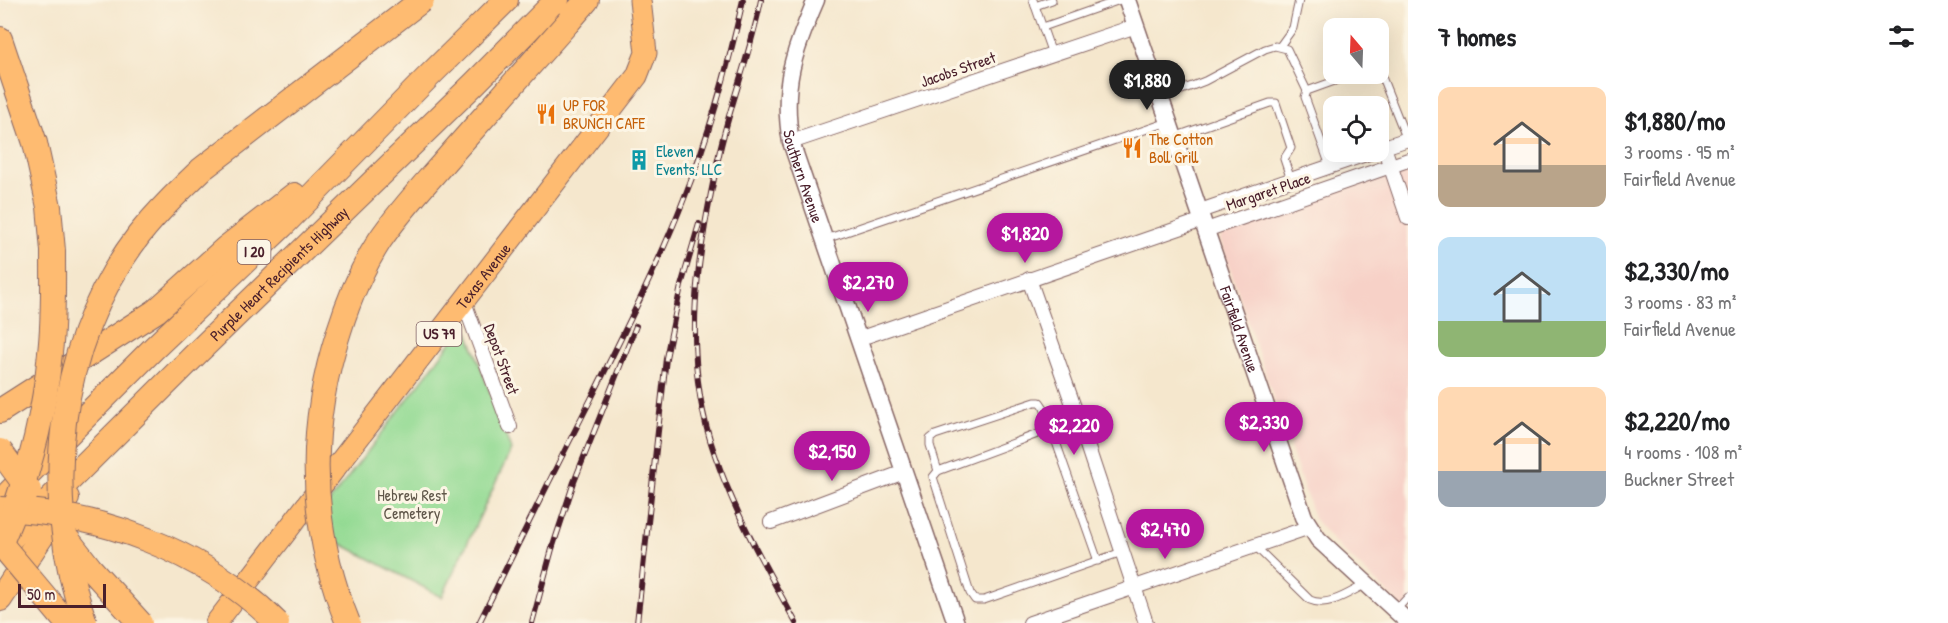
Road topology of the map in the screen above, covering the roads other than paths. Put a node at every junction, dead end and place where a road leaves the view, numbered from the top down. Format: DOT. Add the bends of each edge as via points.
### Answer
graph roads {
  1 [pos="422,0"];
  2 [pos="506,0"];
  3 [pos="587,0"];
  4 [pos="816,0"];
  5 [pos="1052,0"];
  6 [pos="1120,0"];
  7 [pos="1127,0"];
  8 [pos="1299,0"];
  9 [pos="1034,3"];
  10 [pos="640,4"];
  11 [pos="563,10"];
  12 [pos="1136,26"];
  13 [pos="1043,27"];
  14 [pos="0,39"];
  15 [pos="1280,46"];
  16 [pos="1052,54"];
  17 [pos="1326,84"];
  18 [pos="1385,84"];
  19 [pos="1307,91"];
  20 [pos="1161,98"];
  21 [pos="1172,129"];
  22 [pos="367,138"];
  23 [pos="1407,139"];
  24 [pos="791,142"];
  25 [pos="1389,145"];
  26 [pos="1408,160"];
  27 [pos="1341,162"];
  28 [pos="1387,162"];
  29 [pos="1330,166"];
  30 [pos="1390,166"];
  31 [pos="1291,180"];
  32 [pos="1404,195"];
  33 [pos="1408,218"];
  34 [pos="1203,220"];
  35 [pos="824,240"];
  36 [pos="1029,279"];
  37 [pos="464,302"];
  38 [pos="858,339"];
  39 [pos="0,411"];
  40 [pos="1078,419"];
  41 [pos="510,427"];
  42 [pos="1052,429"];
  43 [pos="0,451"];
  44 [pos="95,454"];
  45 [pos="938,471"];
  46 [pos="904,472"];
  47 [pos="0,502"];
  48 [pos="0,509"];
  49 [pos="771,522"];
  50 [pos="1310,527"];
  51 [pos="0,545"];
  52 [pos="1255,546"];
  53 [pos="1123,552"];
  54 [pos="1098,561"];
  55 [pos="1367,584"];
  56 [pos="1135,587"];
  57 [pos="1408,597"];
  58 [pos="0,599"];
  59 [pos="1402,616"];
  60 [pos="67,623"];
  61 [pos="85,623"];
  62 [pos="140,623"];
  63 [pos="216,623"];
  64 [pos="277,623"];
  65 [pos="348,623"];
  66 [pos="956,623"];
  67 [pos="1030,623"];
  68 [pos="1146,623"];
  1 -- 61 [label="highway, bridge" via="202,169 139,236 104,292 79,352 67,401 61,460 63,531"];
  2 -- 22 [label="highway, Purple Heart Recipients Highway / I 20"];
  3 -- 11 [label="highway"];
  4 -- 24 [label="street, Southern Avenue" via="793,57 788,81"];
  5 -- 9 [label="lane"];
  6 -- 13 [label="lane"];
  7 -- 12 [label="street, Fairfield Avenue"];
  8 -- 15 [label="lane" via="1293,28"];
  9 -- 13 [label="lane"];
  10 -- 37 [label="main road, Texas Avenue / US 79" via="646,52 636,76"];
  11 -- 44 [label="highway, Purple Heart Recipients Highway / I 20" via="386,171"];
  11 -- 65 [label="highway, bridge" via="394,220 364,267 345,311 324,382 316,459 321,525 330,571"];
  12 -- 16 [label="street, Jacobs Street"];
  12 -- 20 [label="street, Fairfield Avenue"];
  13 -- 16 [label="lane"];
  14 -- 51 [label="highway, bridge" via="36,143 53,251 50,354 38,425"];
  15 -- 19 [label="lane" via="1292,57"];
  15 -- 20 [label="lane" via="1265,49 1205,81"];
  16 -- 24 [label="street, Jacobs Street"];
  17 -- 19 [label="lane"];
  18 -- 23 [label="lane"];
  19 -- 29 [label="lane" via="1305,97"];
  20 -- 21 [label="street, Fairfield Avenue"];
  21 -- 31 [label="lane" via="1276,103 1291,148 1284,159"];
  21 -- 34 [label="street, Fairfield Avenue"];
  21 -- 35 [label="lane"];
  22 -- 39 [label="highway" via="226,248 156,311"];
  22 -- 47 [label="highway, Purple Heart Recipients Highway / I 20"];
  23 -- 25 [label="street, Margaret Place"];
  24 -- 35 [label="street, Southern Avenue"];
  26 -- 30 [label="street, Margaret Place"];
  27 -- 29 [label="street, Margaret Place"];
  28 -- 30 [label="street"];
  29 -- 31 [label="street, Margaret Place"];
  30 -- 32 [label="street"];
  30 -- 34 [label="street, Margaret Place"];
  31 -- 34 [label="street, Margaret Place"];
  32 -- 33 [label="street"];
  34 -- 36 [label="street, Margaret Place"];
  34 -- 50 [label="street, Fairfield Avenue"];
  35 -- 38 [label="street, Southern Avenue"];
  36 -- 38 [label="street, Margaret Place"];
  36 -- 40 [label="street"];
  37 -- 41 [label="street, Depot Street"];
  37 -- 63 [label="main road, Texas Avenue / US 79"];
  38 -- 46 [label="street, Southern Avenue"];
  40 -- 42 [label="lane"];
  40 -- 53 [label="street"];
  42 -- 45 [label="lane"];
  42 -- 45 [label="lane" via="1044,408 1035,402 935,435 930,445"];
  42 -- 54 [label="lane"];
  43 -- 62 [label="highway, bridge" via="90,568"];
  44 -- 51 [label="highway, Purple Heart Recipients Highway / I 20"];
  44 -- 58 [label="highway"];
  45 -- 54 [label="lane" via="933,477 934,485 975,600"];
  46 -- 49 [label="street"];
  46 -- 66 [label="street, Southern Avenue"];
  48 -- 64 [label="highway, bridge" via="62,514 159,544 231,585"];
  50 -- 52 [label="street"];
  50 -- 55 [label="street, Fairfield Avenue"];
  51 -- 60 [label="highway, bridge"];
  52 -- 55 [label="lane" via="1318,604"];
  52 -- 56 [label="street"];
  53 -- 54 [label="lane"];
  53 -- 56 [label="street"];
  55 -- 59 [label="street, Fairfield Avenue"];
  56 -- 67 [label="street"];
  56 -- 68 [label="street"];
  57 -- 59 [label="lane"];
}
